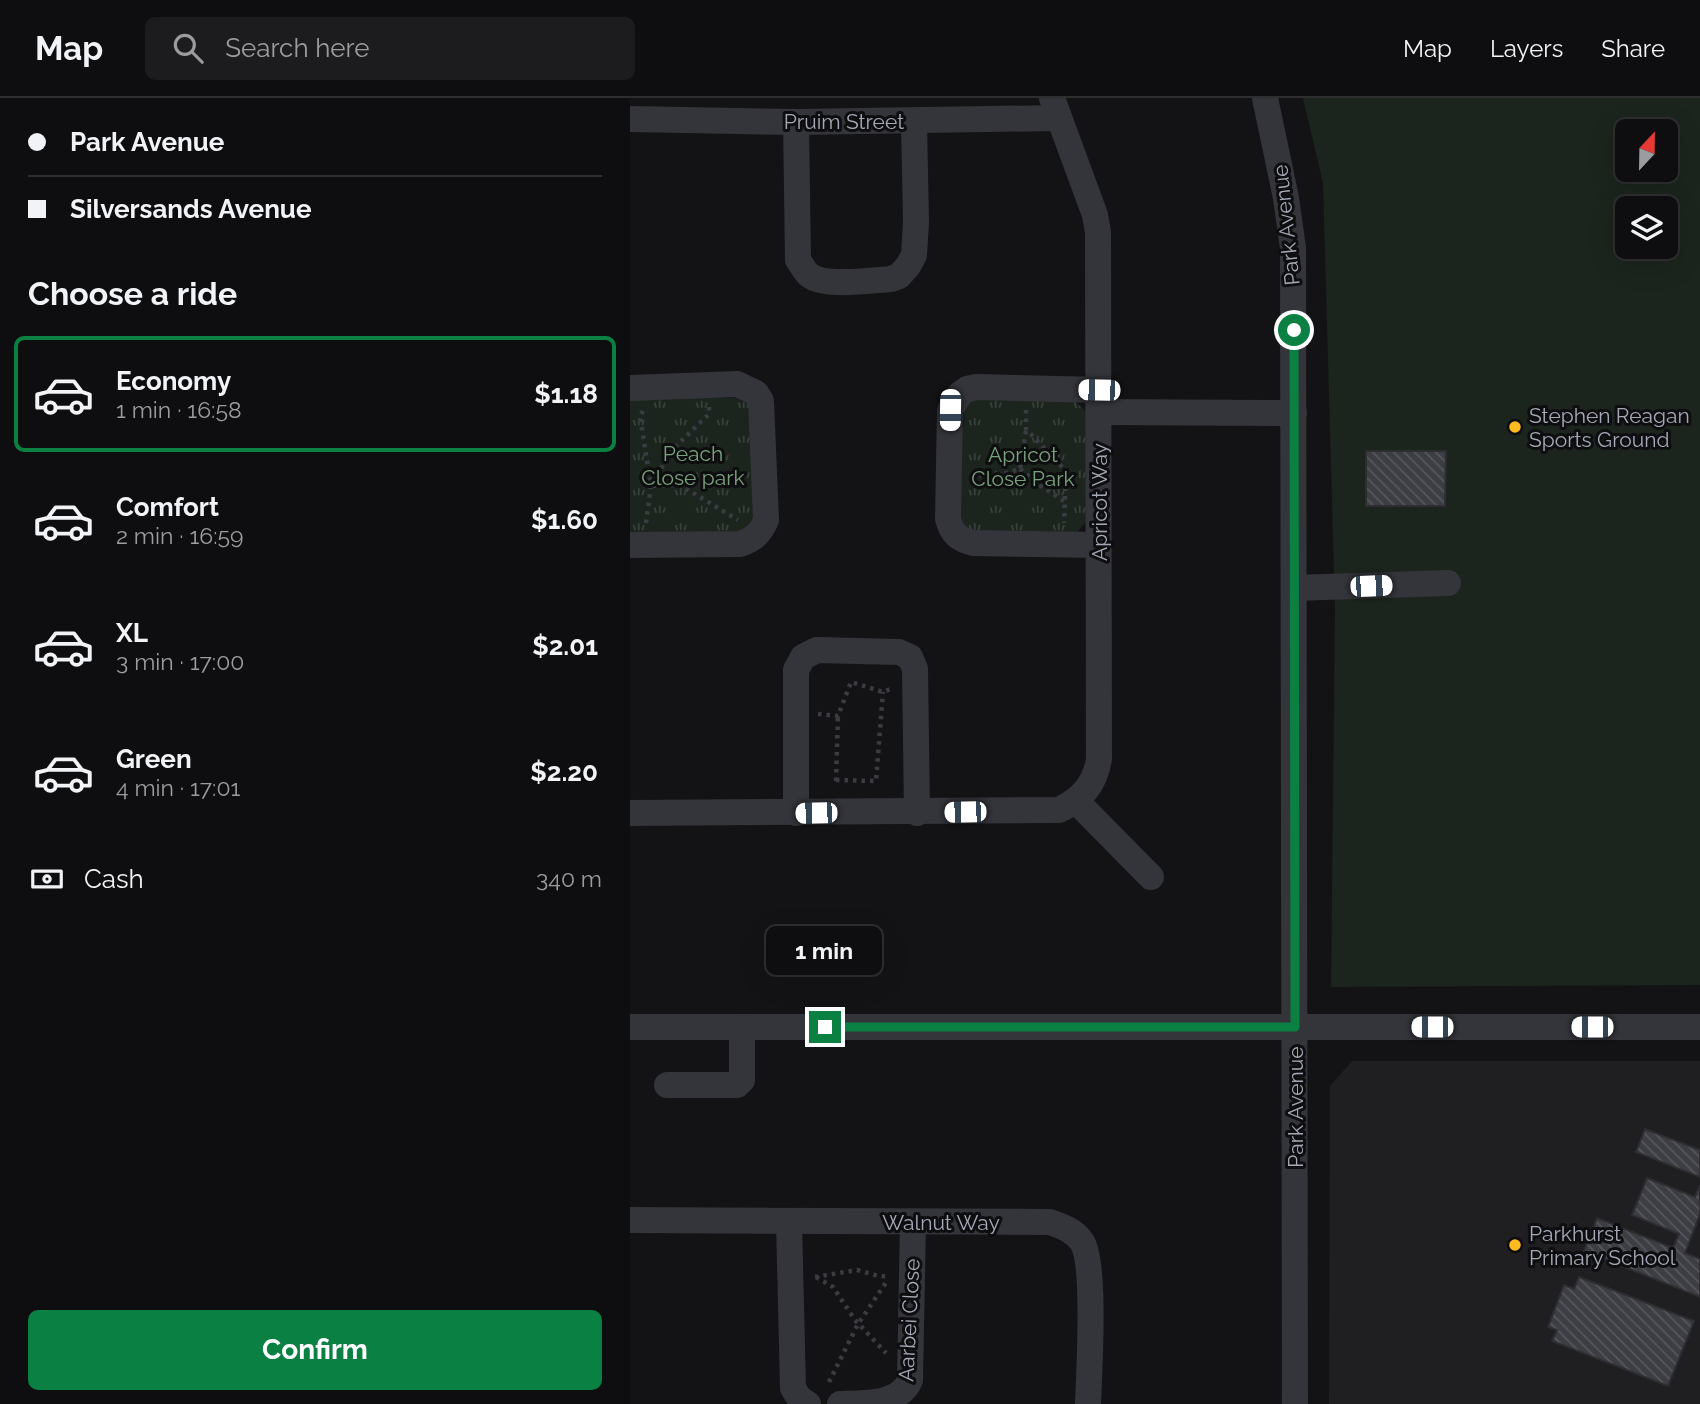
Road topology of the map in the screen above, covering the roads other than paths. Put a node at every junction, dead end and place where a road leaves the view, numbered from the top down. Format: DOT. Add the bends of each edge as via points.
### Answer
graph roads {
  1 [pos="1265,98"];
  2 [pos="1055,108"];
  3 [pos="630,119"];
  4 [pos="914,121"];
  5 [pos="796,122"];
  6 [pos="641,388"];
  7 [pos="1099,401"];
  8 [pos="1294,413"];
  9 [pos="637,545"];
  10 [pos="1099,545"];
  11 [pos="1448,583"];
  12 [pos="1294,588"];
  13 [pos="1077,802"];
  14 [pos="630,813"];
  15 [pos="796,813"];
  16 [pos="917,813"];
  17 [pos="1151,877"];
  18 [pos="630,1027"];
  19 [pos="742,1027"];
  20 [pos="1295,1027"];
  21 [pos="1700,1027"];
  22 [pos="667,1085"];
  23 [pos="630,1220"];
  24 [pos="789,1221"];
  25 [pos="913,1222"];
  26 [pos="834,1393"];
  27 [pos="808,1404"];
  28 [pos="1088,1404"];
  29 [pos="1295,1404"];
  1 -- 8 [label="street, Park Avenue" via="1293,248"];
  2 -- 4 [label="street, Pruim Street"];
  2 -- 7 [label="street, Apricot Way" via="1098,232"];
  3 -- 5 [label="street, Pruim Street"];
  4 -- 5 [label="street, Pruim Street"];
  4 -- 5 [label="street" via="914,255 899,276 891,279 828,282 808,274 798,260"];
  6 -- 9 [label="street" via="737,384 755,393 761,401 765,520 760,532 740,544"];
  7 -- 8 [label="street"];
  7 -- 10 [label="street, Apricot Way"];
  7 -- 10 [label="street" via="1024,388 967,389 950,410 948,519 951,531 973,543"];
  8 -- 12 [label="street, Park Avenue"];
  10 -- 13 [label="street, Apricot Way" via="1099,759 1088,789"];
  11 -- 12 [label="street"];
  12 -- 20 [label="street, Park Avenue"];
  13 -- 16 [label="street" via="1059,810"];
  13 -- 17 [label="street"];
  14 -- 15 [label="street"];
  15 -- 16 [label="street"];
  15 -- 16 [label="street" via="796,670 803,657 817,650 899,652 910,657 915,669"];
  18 -- 19 [label="street"];
  19 -- 20 [label="street"];
  19 -- 22 [label="street" via="740,1083"];
  20 -- 21 [label="street"];
  20 -- 29 [label="street, Park Avenue"];
  23 -- 24 [label="street, Walnut Way"];
  24 -- 25 [label="street, Walnut Way"];
  24 -- 27 [label="street" via="793,1388"];
  25 -- 26 [label="street, Aarbei Close" via="901,1277 910,1380 902,1397 892,1403"];
  25 -- 28 [label="street, Walnut Way" via="1050,1222 1069,1229 1082,1242 1090,1265"];
}
